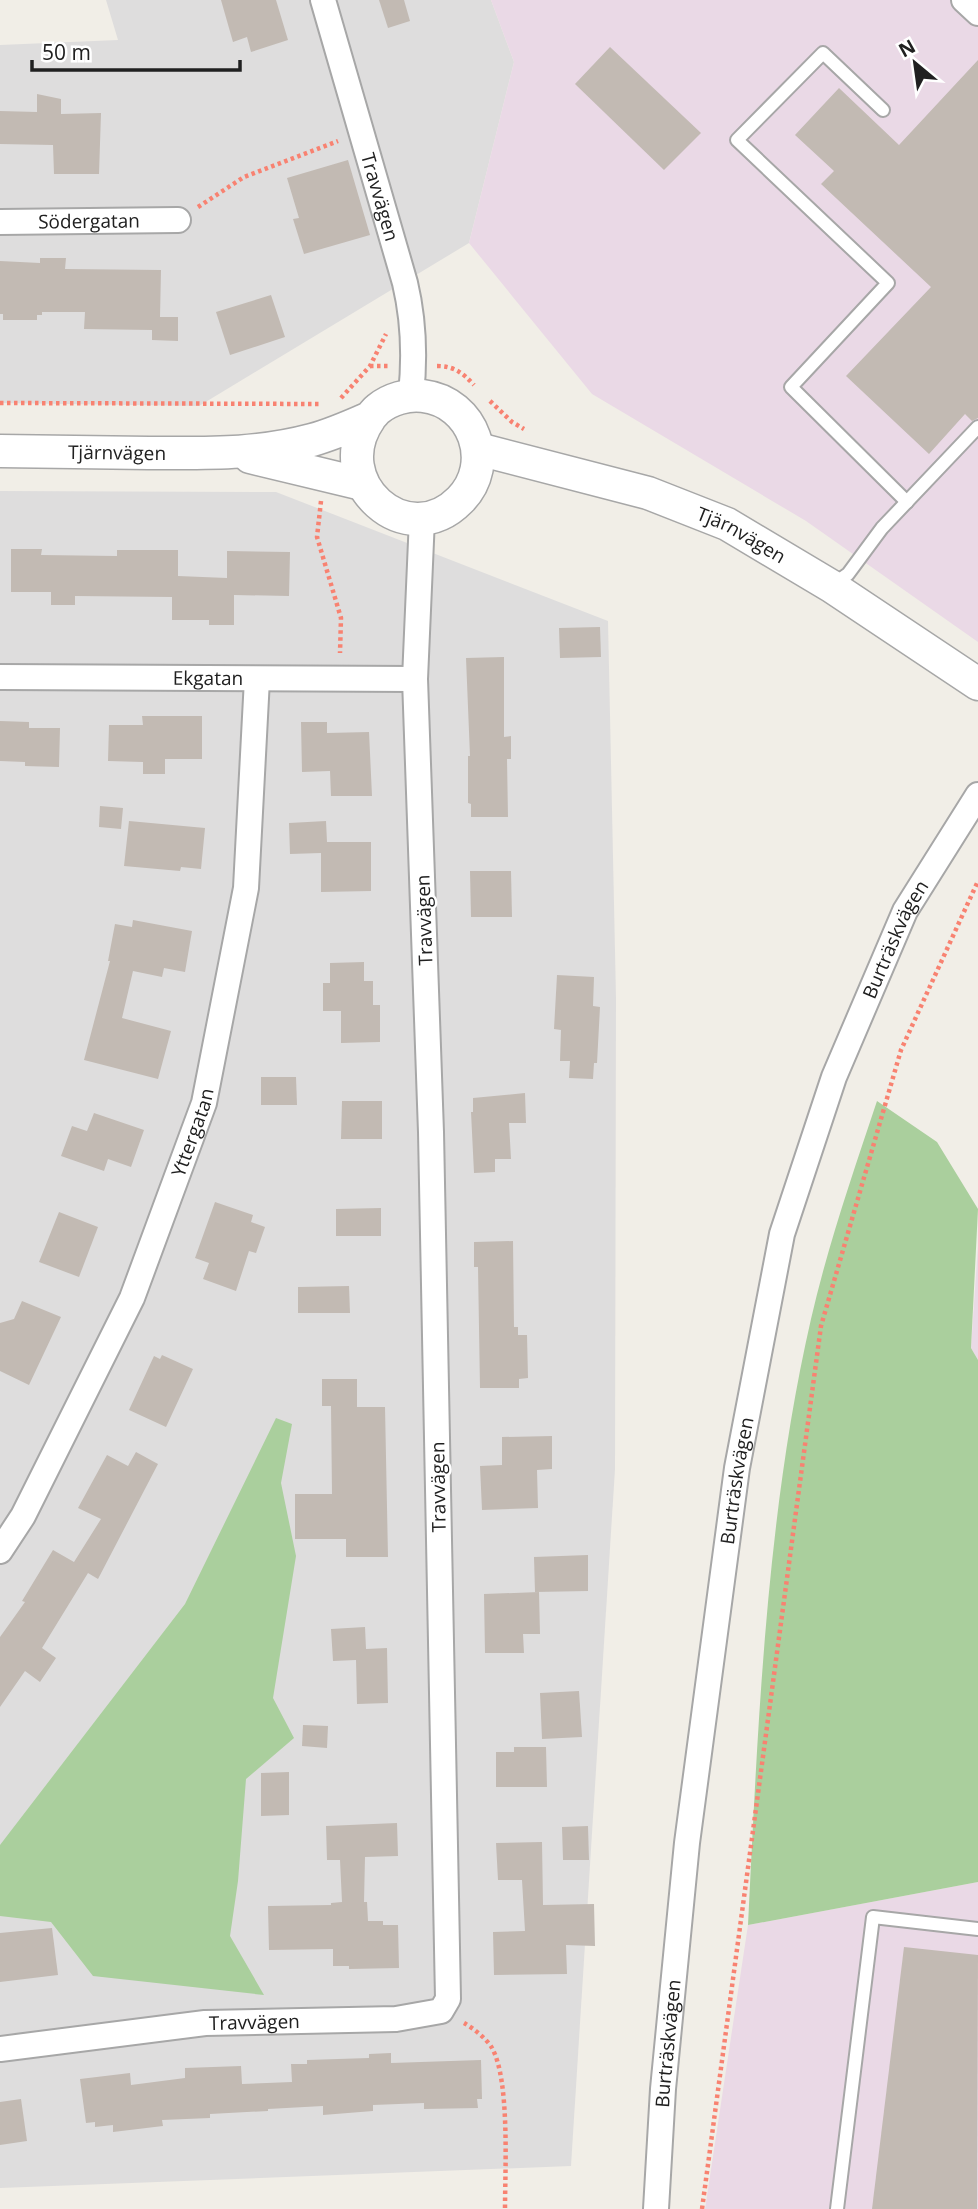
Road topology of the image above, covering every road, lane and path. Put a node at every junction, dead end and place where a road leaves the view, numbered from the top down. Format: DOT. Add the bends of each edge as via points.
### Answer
graph roads {
  1 [pos="323,0"];
  2 [pos="964,0"];
  3 [pos="978,13"];
  4 [pos="883,110"];
  5 [pos="361,131"];
  6 [pos="178,220"];
  7 [pos="0,222"];
  8 [pos="411,396"];
  9 [pos="0,403"];
  10 [pos="326,404"];
  11 [pos="370,418"];
  12 [pos="978,427"];
  13 [pos="478,449"];
  14 [pos="0,451"];
  15 [pos="235,454"];
  16 [pos="362,484"];
  17 [pos="907,502"];
  18 [pos="422,518"];
  19 [pos="831,586"];
  20 [pos="0,677"];
  21 [pos="257,679"];
  22 [pos="415,679"];
  23 [pos="978,684"];
  24 [pos="978,795"];
  25 [pos="978,881"];
  26 [pos="0,1550"];
  27 [pos="978,1929"];
  28 [pos="441,2011"];
  29 [pos="0,2049"];
  30 [pos="505,2209"];
  31 [pos="656,2209"];
  32 [pos="702,2209"];
  33 [pos="837,2209"];
  1 -- 5 [label="street, Travvägen"];
  2 -- 3 [label="street"];
  4 -- 17 [label="lane" via="823,53 737,140 888,283 791,387"];
  5 -- 6 [label="path" via="244,177"];
  5 -- 8 [label="street, Travvägen" via="413,317"];
  6 -- 7 [label="street, Södergatan"];
  8 -- 11 [label="street" via="385,404"];
  8 -- 13 [label="street" via="433,397 452,407 471,428"];
  9 -- 10 [label="path"];
  11 -- 15 [label="street, Tjärnvägen" via="291,446"];
  11 -- 16 [label="street" via="356,450"];
  12 -- 17 [label="lane"];
  13 -- 18 [label="street" via="475,475 467,492 452,507"];
  13 -- 19 [label="street, Tjärnvägen" via="648,493 727,524"];
  14 -- 15 [label="street, Tjärnvägen"];
  15 -- 16 [label="street, Tjärnvägen"];
  16 -- 18 [label="street" via="391,512"];
  17 -- 19 [label="lane" via="848,574"];
  18 -- 22 [label="street, Travvägen"];
  19 -- 23 [label="street, Tjärnvägen"];
  20 -- 21 [label="street, Ekgatan"];
  21 -- 22 [label="street, Ekgatan"];
  21 -- 26 [label="street, Yttergatan" via="246,888 204,1103 132,1298 23,1516"];
  22 -- 28 [label="street, Travvägen" via="435,1314 448,1998"];
  24 -- 31 [label="street, Burträskvägen" via="905,911 834,1077 782,1234 737,1468 694,1790 663,2090"];
  25 -- 32 [label="path" via="901,1050 821,1326"];
  27 -- 33 [label="lane" via="873,1917"];
  28 -- 29 [label="street, Travvägen" via="396,2020 205,2023"];
  28 -- 30 [label="path" via="469,2026 491,2047 499,2068 505,2121"];
}
